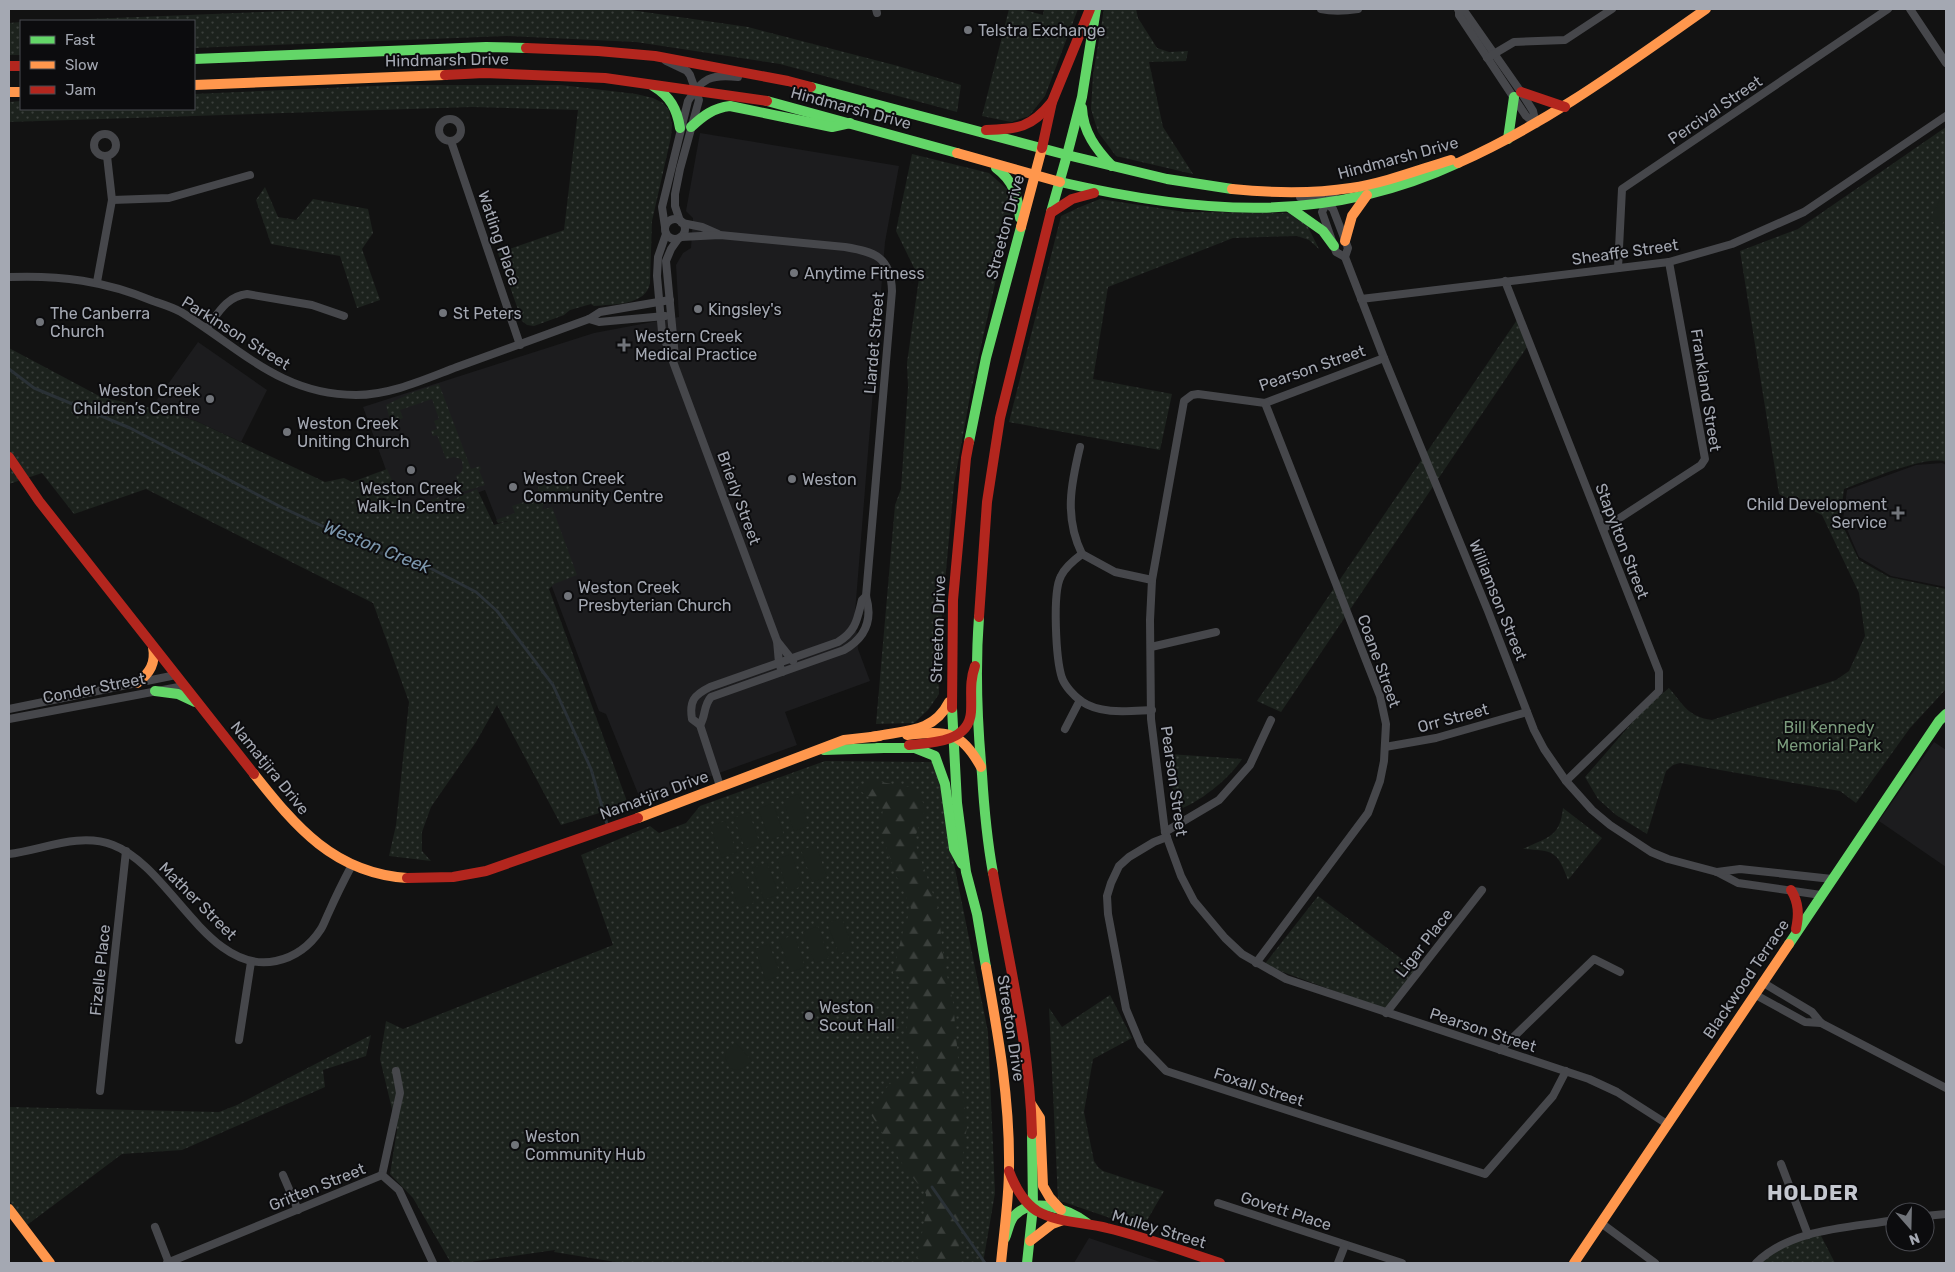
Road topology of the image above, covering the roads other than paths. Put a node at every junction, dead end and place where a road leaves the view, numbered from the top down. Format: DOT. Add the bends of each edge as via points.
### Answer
graph roads {
  1 [pos="1090,9"];
  2 [pos="1096,9"];
  3 [pos="1321,9"];
  4 [pos="1358,9"];
  5 [pos="1459,9"];
  6 [pos="1612,9"];
  7 [pos="1706,9"];
  8 [pos="1888,9"];
  9 [pos="1910,9"];
  10 [pos="1494,53"];
  11 [pos="655,56"];
  12 [pos="1487,58"];
  13 [pos="195,59"];
  14 [pos="1946,63"];
  15 [pos="775,78"];
  16 [pos="646,83"];
  17 [pos="195,85"];
  18 [pos="695,90"];
  19 [pos="1518,95"];
  20 [pos="1082,97"];
  21 [pos="1052,102"];
  22 [pos="1565,106"];
  23 [pos="1946,116"];
  24 [pos="851,122"];
  25 [pos="1536,124"];
  26 [pos="691,127"];
  27 [pos="680,128"];
  28 [pos="974,130"];
  29 [pos="1508,139"];
  30 [pos="451,141"];
  31 [pos="1042,148"];
  32 [pos="1486,150"];
  33 [pos="1067,155"];
  34 [pos="107,156"];
  35 [pos="988,162"];
  36 [pos="1112,166"];
  37 [pos="250,175"];
  38 [pos="1034,175"];
  39 [pos="1060,182"];
  40 [pos="1339,190"];
  41 [pos="1105,192"];
  42 [pos="1268,193"];
  43 [pos="1367,195"];
  44 [pos="112,200"];
  45 [pos="1326,204"];
  46 [pos="1289,207"];
  47 [pos="1052,212"];
  48 [pos="681,222"];
  49 [pos="1021,225"];
  50 [pos="666,230"];
  51 [pos="720,234"];
  52 [pos="679,238"];
  53 [pos="1345,241"];
  54 [pos="1334,246"];
  55 [pos="1346,257"];
  56 [pos="1669,262"];
  57 [pos="1618,268"];
  58 [pos="9,277"];
  59 [pos="1505,281"];
  60 [pos="97,282"];
  61 [pos="1361,299"];
  62 [pos="670,300"];
  63 [pos="659,302"];
  64 [pos="672,315"];
  65 [pos="344,316"];
  66 [pos="661,317"];
  67 [pos="589,320"];
  68 [pos="207,328"];
  69 [pos="520,345"];
  70 [pos="1384,358"];
  71 [pos="675,364"];
  72 [pos="1264,403"];
  73 [pos="1080,447"];
  74 [pos="9,457"];
  75 [pos="1602,529"];
  76 [pos="1082,554"];
  77 [pos="1152,580"];
  78 [pos="866,596"];
  79 [pos="1216,632"];
  80 [pos="777,641"];
  81 [pos="153,645"];
  82 [pos="1151,648"];
  83 [pos="792,658"];
  84 [pos="779,663"];
  85 [pos="976,663"];
  86 [pos="795,667"];
  87 [pos="782,672"];
  88 [pos="176,675"];
  89 [pos="137,683"];
  90 [pos="184,686"];
  91 [pos="155,691"];
  92 [pos="951,697"];
  93 [pos="1080,700"];
  94 [pos="198,704"];
  95 [pos="9,709"];
  96 [pos="1152,710"];
  97 [pos="1527,712"];
  98 [pos="1946,714"];
  99 [pos="9,719"];
  100 [pos="1271,720"];
  101 [pos="700,725"];
  102 [pos="1065,729"];
  103 [pos="872,736"];
  104 [pos="953,736"];
  105 [pos="1385,747"];
  106 [pos="878,748"];
  107 [pos="815,751"];
  108 [pos="980,767"];
  109 [pos="1566,781"];
  110 [pos="720,786"];
  111 [pos="1166,835"];
  112 [pos="126,851"];
  113 [pos="9,854"];
  114 [pos="352,865"];
  115 [pos="966,872"];
  116 [pos="1717,872"];
  117 [pos="1832,879"];
  118 [pos="1482,890"];
  119 [pos="1791,890"];
  120 [pos="1821,894"];
  121 [pos="1796,932"];
  122 [pos="251,962"];
  123 [pos="1256,964"];
  124 [pos="1620,972"];
  125 [pos="1762,982"];
  126 [pos="1754,994"];
  127 [pos="1386,1013"];
  128 [pos="1821,1022"];
  129 [pos="239,1040"];
  130 [pos="1500,1050"];
  131 [pos="396,1071"];
  132 [pos="1566,1071"];
  133 [pos="1946,1088"];
  134 [pos="100,1091"];
  135 [pos="1031,1104"];
  136 [pos="1667,1124"];
  137 [pos="1781,1164"];
  138 [pos="1009,1169"];
  139 [pos="283,1174"];
  140 [pos="382,1175"];
  141 [pos="1218,1203"];
  142 [pos="1032,1207"];
  143 [pos="9,1209"];
  144 [pos="298,1210"];
  145 [pos="1062,1215"];
  146 [pos="1601,1222"];
  147 [pos="1885,1222"];
  148 [pos="155,1227"];
  149 [pos="1808,1235"];
  150 [pos="1030,1241"];
  151 [pos="1004,1244"];
  152 [pos="1345,1245"];
  153 [pos="50,1263"];
  154 [pos="168,1263"];
  155 [pos="433,1263"];
  156 [pos="1002,1263"];
  157 [pos="1027,1263"];
  158 [pos="1220,1263"];
  159 [pos="1338,1263"];
  160 [pos="1402,1263"];
  161 [pos="1574,1263"];
  162 [pos="1655,1263"];
  163 [pos="1756,1263"];
  1 -- 21 [label="main road, Streeton Drive"];
  2 -- 20 [label="main road, Streeton Drive"];
  3 -- 4 [label="street"];
  5 -- 10 [label="street" via="1465,12"];
  5 -- 12 [label="street" via="1459,15"];
  6 -- 10 [label="street" via="1566,40 1514,42"];
  7 -- 22 [label="main road, Hindmarsh Drive"];
  8 -- 57 [label="street, Percival Street" via="1622,189"];
  9 -- 14 [label="street"];
  10 -- 12 [label="street"];
  10 -- 19 [label="street"];
  11 -- 13 [label="main road, Hindmarsh Drive" via="486,47"];
  11 -- 15 [label="main road, Hindmarsh Drive"];
  11 -- 18 [label="street" via="687,71"];
  12 -- 19 [label="street"];
  15 -- 18 [label="street" via="720,74 707,79"];
  15 -- 28 [label="main road, Hindmarsh Drive"];
  16 -- 17 [label="main road, Hindmarsh Drive" via="484,72"];
  16 -- 18 [label="main road, Hindmarsh Drive"];
  16 -- 27 [label="main road" via="668,96 676,110"];
  18 -- 24 [label="main road, Hindmarsh Drive" via="771,102"];
  18 -- 26 [label="street" via="699,100"];
  18 -- 27 [label="street, Brierly Street"];
  19 -- 22 [label="main road"];
  19 -- 25 [label="street" via="1526,116"];
  19 -- 29 [label="main road"];
  20 -- 33 [label="main road, Streeton Drive"];
  20 -- 36 [label="main road" via="1081,116 1090,137"];
  21 -- 28 [label="main road" via="1041,117 1029,125"];
  21 -- 31 [label="main road, Streeton Drive"];
  22 -- 25 [label="main road, Hindmarsh Drive"];
  23 -- 56 [label="street, Sheaffe Street" via="1804,212 1732,244"];
  24 -- 26 [label="main road" via="832,128 730,106 709,111"];
  24 -- 35 [label="main road, Hindmarsh Drive"];
  25 -- 29 [label="main road, Hindmarsh Drive"];
  26 -- 48 [label="street" via="675,194 675,206"];
  27 -- 50 [label="street, Brierly Street" via="662,207"];
  28 -- 31 [label="main road, Hindmarsh Drive"];
  29 -- 32 [label="main road, Hindmarsh Drive"];
  30 -- 69 [label="street, Watling Place"];
  31 -- 33 [label="main road, Hindmarsh Drive"];
  31 -- 38 [label="main road, Streeton Drive"];
  32 -- 40 [label="main road, Hindmarsh Drive"];
  32 -- 43 [label="main road, Hindmarsh Drive" via="1434,174"];
  33 -- 36 [label="main road, Hindmarsh Drive"];
  33 -- 39 [label="main road, Streeton Drive"];
  34 -- 44 [label="street"];
  35 -- 38 [label="main road, Hindmarsh Drive"];
  35 -- 49 [label="main road" via="1011,180"];
  36 -- 42 [label="main road, Hindmarsh Drive" via="1172,181"];
  37 -- 44 [label="street" via="169,198"];
  38 -- 39 [label="main road, Hindmarsh Drive"];
  38 -- 49 [label="main road, Streeton Drive"];
  39 -- 41 [label="main road, Hindmarsh Drive"];
  39 -- 47 [label="main road, Streeton Drive"];
  40 -- 42 [label="main road, Hindmarsh Drive"];
  40 -- 45 [label="street" via="1330,196"];
  41 -- 46 [label="main road, Hindmarsh Drive" via="1221,209"];
  41 -- 47 [label="main road" via="1080,194"];
  42 -- 45 [label="street" via="1321,198"];
  43 -- 45 [label="main road, Hindmarsh Drive"];
  43 -- 53 [label="main road" via="1347,223"];
  44 -- 60 [label="street"];
  45 -- 46 [label="main road, Hindmarsh Drive"];
  45 -- 53 [label="street, Williamson Street" via="1333,210"];
  45 -- 54 [label="street, Williamson Street" via="1322,212"];
  46 -- 54 [label="main road" via="1323,231"];
  47 -- 85 [label="main road, Streeton Drive" via="1000,418 988,502"];
  48 -- 50 [label="street" via="671,220"];
  48 -- 51 [label="street, Liardet Street"];
  48 -- 52 [label="street" via="684,232"];
  49 -- 92 [label="main road, Streeton Drive" via="986,358 966,458 954,582"];
  50 -- 52 [label="street" via="670,238"];
  50 -- 63 [label="street, Brierly Street" via="658,257"];
  51 -- 52 [label="street, Liardet Street"];
  51 -- 78 [label="street, Liardet Street" via="863,250 881,258 892,276"];
  52 -- 62 [label="street, Brierly Street" via="666,261"];
  53 -- 55 [label="street, Williamson Street" via="1348,248"];
  54 -- 55 [label="street, Williamson Street" via="1336,252"];
  55 -- 61 [label="street, Williamson Street"];
  56 -- 57 [label="street, Sheaffe Street"];
  56 -- 75 [label="street, Frankland Street" via="1705,459 1701,465"];
  57 -- 59 [label="street, Sheaffe Street"];
  58 -- 60 [label="street, Parkinson Street" via="69,277"];
  59 -- 61 [label="street, Sheaffe Street"];
  59 -- 75 [label="street, Stapylton Street"];
  60 -- 68 [label="street, Parkinson Street" via="179,311"];
  61 -- 70 [label="street, Williamson Street"];
  62 -- 63 [label="street, Parkinson Street"];
  62 -- 64 [label="street, Brierly Street"];
  63 -- 66 [label="street, Brierly Street"];
  63 -- 67 [label="street, Parkinson Street" via="600,312"];
  64 -- 66 [label="street, Parkinson Street"];
  64 -- 71 [label="street, Brierly Street"];
  65 -- 68 [label="street" via="312,304 239,294 228,301"];
  66 -- 67 [label="street, Parkinson Street"];
  66 -- 71 [label="street, Brierly Street" via="662,332"];
  67 -- 69 [label="street, Parkinson Street"];
  68 -- 69 [label="street, Parkinson Street" via="283,380 308,389 356,395 397,389"];
  70 -- 72 [label="street, Pearson Street"];
  70 -- 97 [label="street, Williamson Street"];
  71 -- 80 [label="street, Brierly Street"];
  72 -- 77 [label="street, Pearson Street" via="1198,394 1184,401"];
  72 -- 105 [label="street, Coane Street" via="1380,696 1386,724"];
  73 -- 76 [label="street" via="1071,484 1070,519"];
  74 -- 81 [label="main road, Namatjira Drive"];
  75 -- 109 [label="street, Stapylton Street" via="1659,672 1659,691"];
  76 -- 77 [label="street" via="1115,572"];
  76 -- 93 [label="street" via="1060,576 1055,612 1062,678"];
  77 -- 82 [label="street, Pearson Street"];
  78 -- 83 [label="street, Liardet Street" via="846,638"];
  78 -- 86 [label="street, Liardet Street" via="869,607 865,630 856,643"];
  79 -- 82 [label="street"];
  80 -- 83 [label="street, Brierly Street"];
  80 -- 84 [label="street, Brierly Street"];
  81 -- 88 [label="main road, Namatjira Drive"];
  81 -- 89 [label="main road" via="155,654 150,673"];
  82 -- 96 [label="street, Pearson Street"];
  83 -- 84 [label="street, Liardet Street"];
  83 -- 86 [label="street"];
  84 -- 87 [label="street"];
  84 -- 101 [label="street, Liardet Street" via="698,693 691,714 694,722"];
  85 -- 104 [label="main road, Namatjira Drive" via="969,682 971,715 967,727"];
  85 -- 108 [label="main road, Streeton Drive"];
  86 -- 87 [label="street, Liardet Street"];
  87 -- 101 [label="street, Liardet Street" via="711,697"];
  88 -- 89 [label="street, Conder Street"];
  88 -- 90 [label="main road, Namatjira Drive"];
  89 -- 95 [label="street, Conder Street"];
  90 -- 91 [label="street, Conder Street"];
  90 -- 94 [label="main road, Namatjira Drive"];
  91 -- 94 [label="main road" via="178,694"];
  91 -- 99 [label="street, Conder Street"];
  92 -- 103 [label="main road" via="946,711 936,721 916,730"];
  92 -- 104 [label="main road, Streeton Drive"];
  93 -- 96 [label="street" via="1104,710"];
  93 -- 102 [label="street"];
  94 -- 114 [label="main road, Namatjira Drive" via="288,817 314,841"];
  96 -- 111 [label="street, Pearson Street"];
  97 -- 105 [label="street, Orr Street" via="1436,738"];
  97 -- 109 [label="street, Williamson Street" via="1544,749"];
  98 -- 117 [label="main road, Blackwood Terrace"];
  100 -- 111 [label="street" via="1250,765 1219,800"];
  101 -- 110 [label="street"];
  103 -- 104 [label="main road, Namatjira Drive" via="939,733"];
  103 -- 107 [label="main road, Namatjira Drive" via="844,740"];
  104 -- 106 [label="main road, Namatjira Drive" via="940,742"];
  104 -- 108 [label="main road" via="969,746"];
  104 -- 115 [label="main road, Streeton Drive"];
  105 -- 123 [label="street, Coane Street" via="1380,781 1367,817"];
  106 -- 107 [label="main road, Namatjira Drive"];
  106 -- 115 [label="main road" via="915,748 935,756 945,784 954,849"];
  107 -- 110 [label="main road, Namatjira Drive"];
  108 -- 135 [label="main road, Streeton Drive" via="987,842 1023,1039"];
  109 -- 116 [label="street, Williamson Street" via="1592,810 1638,844 1668,859"];
  110 -- 114 [label="main road, Namatjira Drive" via="596,833 468,875 416,879 390,876"];
  111 -- 123 [label="street, Pearson Street" via="1194,901 1226,938"];
  111 -- 132 [label="street, Foxall Street" via="1119,866 1107,896 1126,1008 1141,1045 1166,1071 1484,1174 1553,1096"];
  112 -- 113 [label="street, Mather Street" via="113,844 90,840"];
  112 -- 122 [label="street, Mather Street" via="157,879 214,941 230,953"];
  112 -- 134 [label="street, Fizelle Place"];
  114 -- 122 [label="street, Mather Street" via="321,929 306,947 285,959 269,963"];
  115 -- 138 [label="main road, Streeton Drive" via="977,914 1000,1045 1008,1107"];
  116 -- 117 [label="street, Williamson Street" via="1740,869"];
  116 -- 119 [label="street, Williamson Street" via="1738,883"];
  117 -- 120 [label="main road, Blackwood Terrace"];
  118 -- 127 [label="street, Ligar Place"];
  119 -- 120 [label="street, Williamson Street"];
  119 -- 121 [label="main road" via="1798,903"];
  120 -- 121 [label="main road, Blackwood Terrace"];
  121 -- 125 [label="main road, Blackwood Terrace"];
  122 -- 129 [label="street"];
  123 -- 127 [label="street, Pearson Street" via="1286,979"];
  124 -- 130 [label="street" via="1594,959"];
  125 -- 126 [label="main road, Blackwood Terrace"];
  125 -- 128 [label="street" via="1812,1012"];
  126 -- 128 [label="street" via="1805,1022"];
  126 -- 136 [label="main road, Blackwood Terrace"];
  127 -- 130 [label="street, Pearson Street"];
  128 -- 133 [label="street"];
  130 -- 132 [label="street, Pearson Street"];
  131 -- 140 [label="street" via="400,1093"];
  132 -- 136 [label="street, Pearson Street" via="1617,1092"];
  135 -- 142 [label="main road, Streeton Drive"];
  135 -- 145 [label="main road" via="1040,1118 1043,1186"];
  136 -- 146 [label="main road, Blackwood Terrace"];
  137 -- 149 [label="street"];
  138 -- 142 [label="main road, Mulley Street" via="1016,1190"];
  138 -- 151 [label="main road, Streeton Drive"];
  139 -- 144 [label="street"];
  140 -- 144 [label="street, Gritten Street"];
  140 -- 155 [label="street, Gritten Street" via="400,1190"];
  141 -- 152 [label="street, Govett Place"];
  142 -- 145 [label="main road, Mulley Street" via="1043,1214"];
  142 -- 150 [label="main road, Streeton Drive"];
  142 -- 151 [label="main road" via="1013,1218"];
  143 -- 153 [label="main road"];
  144 -- 154 [label="street, Gritten Street"];
  145 -- 150 [label="main road"];
  145 -- 158 [label="main road, Mulley Street" via="1079,1216 1088,1224"];
  146 -- 161 [label="main road, Blackwood Terrace"];
  146 -- 162 [label="street"];
  147 -- 149 [label="street"];
  148 -- 154 [label="street"];
  149 -- 163 [label="street" via="1778,1246"];
  150 -- 157 [label="main road, Streeton Drive"];
  151 -- 156 [label="main road, Streeton Drive"];
  152 -- 159 [label="street, Govett Place"];
  152 -- 160 [label="street, Govett Place"];
}
